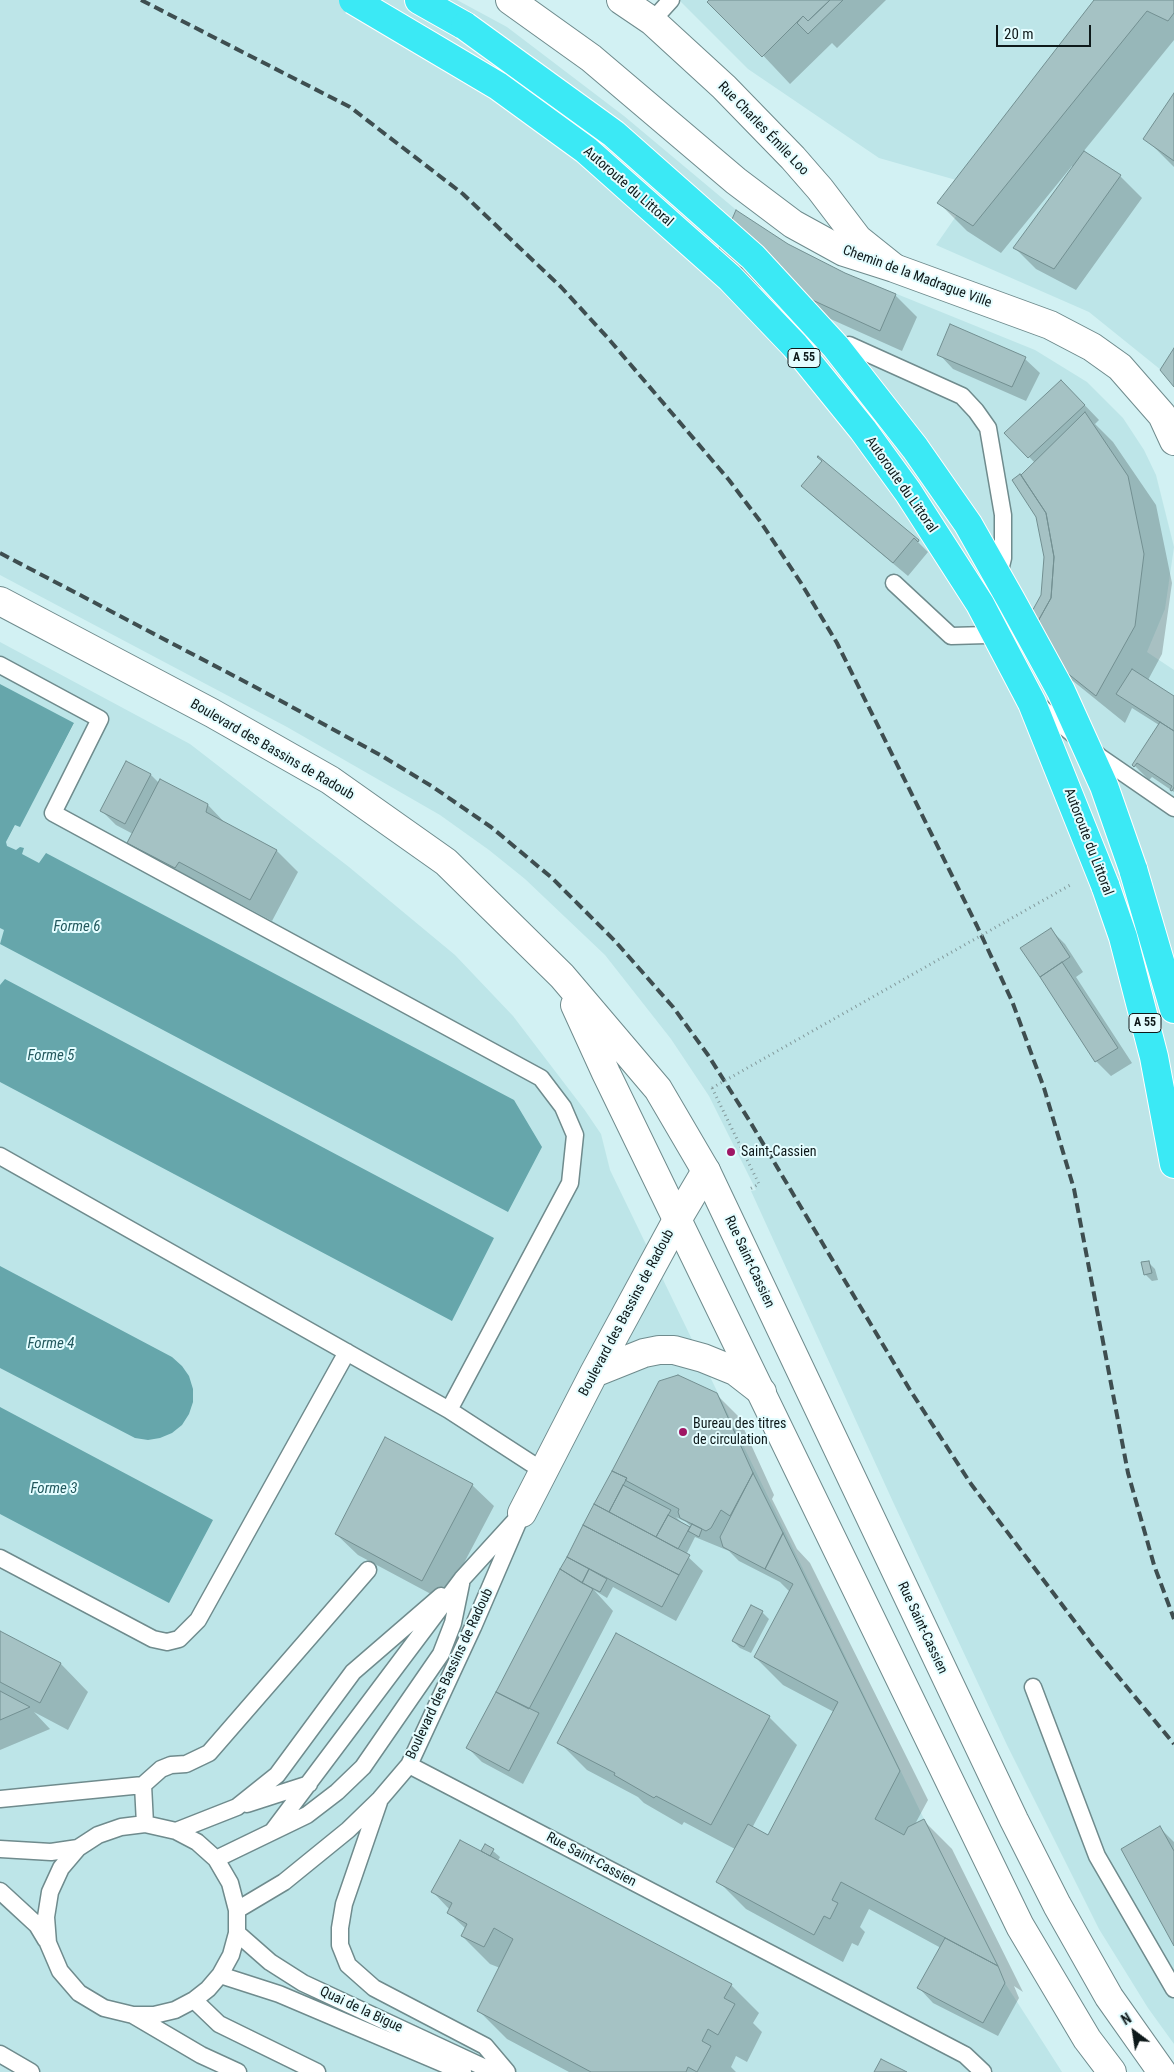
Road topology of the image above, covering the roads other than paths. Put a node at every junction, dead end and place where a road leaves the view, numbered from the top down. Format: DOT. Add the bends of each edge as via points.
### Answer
graph roads {
  1 [pos="353,0"];
  2 [pos="419,0"];
  3 [pos="510,0"];
  4 [pos="621,0"];
  5 [pos="671,0"];
  6 [pos="652,21"];
  7 [pos="894,268"];
  8 [pos="849,346"];
  9 [pos="1174,441"];
  10 [pos="894,583"];
  11 [pos="0,601"];
  12 [pos="988,635"];
  13 [pos="0,665"];
  14 [pos="1174,808"];
  15 [pos="562,976"];
  16 [pos="1174,1009"];
  17 [pos="0,1156"];
  18 [pos="1174,1164"];
  19 [pos="706,1171"];
  20 [pos="677,1220"];
  21 [pos="347,1352"];
  22 [pos="594,1373"];
  23 [pos="762,1392"];
  24 [pos="449,1410"];
  25 [pos="543,1471"];
  26 [pos="522,1513"];
  27 [pos="0,1558"];
  28 [pos="368,1570"];
  29 [pos="462,1579"];
  30 [pos="1033,1688"];
  31 [pos="409,1765"];
  32 [pos="309,1784"];
  33 [pos="143,1785"];
  34 [pos="0,1799"];
  35 [pos="380,1799"];
  36 [pos="237,1807"];
  37 [pos="145,1824"];
  38 [pos="176,1830"];
  39 [pos="272,1832"];
  40 [pos="78,1848"];
  41 [pos="0,1849"];
  42 [pos="216,1859"];
  43 [pos="0,1891"];
  44 [pos="237,1910"];
  45 [pos="237,1933"];
  46 [pos="48,1943"];
  47 [pos="220,1975"];
  48 [pos="1174,1990"];
  49 [pos="194,2000"];
  50 [pos="133,2016"];
  51 [pos="0,2054"];
  52 [pos="24,2070"];
  53 [pos="238,2072"];
  54 [pos="317,2072"];
  55 [pos="464,2072"];
  56 [pos="494,2072"];
  57 [pos="507,2072"];
  58 [pos="983,2072"];
  59 [pos="1112,2072"];
  60 [pos="1162,2072"];
  1 -- 18 [label="highway, Autoroute du Littoral / A 55, bridge" via="498,86 586,150 661,215 730,278 795,346 908,492 980,604 1032,703 1105,885 1123,937 1154,1057"];
  2 -- 16 [label="highway, A 55, bridge" via="465,26 614,134 753,257 836,347 915,448 968,524 1061,691 1104,786 1133,869"];
  3 -- 7 [label="street, Chemin de la Madrague Ville" via="591,58 736,181 793,224 844,252"];
  4 -- 6 [label="street, Rue Charles Émile Loo"];
  5 -- 6 [label="lane"];
  6 -- 7 [label="street, Rue Charles Émile Loo" via="724,86 798,164 858,239"];
  7 -- 9 [label="street, Chemin de la Madrague Ville" via="1050,325 1092,347 1120,367 1162,415"];
  8 -- 12 [label="lane" via="962,396 988,428 1004,515 1003,558 989,613"];
  10 -- 12 [label="lane" via="951,636"];
  11 -- 15 [label="street, Boulevard des Bassins de Radoub" via="212,713 330,780 446,862"];
  12 -- 14 [label="lane" via="994,654 1013,684 1100,757"];
  13 -- 24 [label="lane" via="100,719 53,813 541,1078 563,1107 575,1135 570,1183"];
  15 -- 19 [label="street, Boulevard des Bassins de Radoub" via="658,1089"];
  15 -- 20 [label="street, Boulevard des Bassins de Radoub"];
  17 -- 21 [label="lane"];
  19 -- 20 [label="street, Boulevard des Bassins de Radoub"];
  19 -- 60 [label="street, Rue Saint-Cassien" via="1031,1854 1109,1997"];
  20 -- 22 [label="street, Boulevard des Bassins de Radoub"];
  20 -- 23 [label="street"];
  21 -- 24 [label="lane"];
  21 -- 27 [label="lane" via="198,1620 179,1639 167,1642 153,1639"];
  22 -- 23 [label="street" via="644,1353 674,1350 735,1371"];
  22 -- 25 [label="street, Boulevard des Bassins de Radoub"];
  23 -- 59 [label="street" via="1020,1926 1086,2039"];
  24 -- 25 [label="lane"];
  25 -- 26 [label="street, Boulevard des Bassins de Radoub"];
  26 -- 29 [label="lane, Boulevard des Bassins de Radoub"];
  26 -- 31 [label="lane, Boulevard des Bassins de Radoub"];
  28 -- 33 [label="lane" via="209,1753 186,1764 162,1769"];
  29 -- 32 [label="lane, Boulevard des Bassins de Radoub"];
  29 -- 36 [label="lane, Boulevard des Bassins de Radoub" via="353,1672 276,1775"];
  29 -- 39 [label="lane, Boulevard des Bassins de Radoub" via="453,1624 441,1654 363,1767 307,1815"];
  30 -- 48 [label="lane" via="1097,1856"];
  31 -- 35 [label="lane, Boulevard des Bassins de Radoub"];
  31 -- 58 [label="lane, Rue Saint-Cassien" via="964,2055"];
  32 -- 36 [label="lane, Boulevard des Bassins de Radoub"];
  32 -- 39 [label="lane, Boulevard des Bassins de Radoub"];
  33 -- 34 [label="lane"];
  33 -- 37 [label="lane"];
  35 -- 44 [label="lane, Boulevard des Bassins de Radoub" via="348,1830 284,1882"];
  35 -- 57 [label="lane" via="344,1904 340,1945 348,1965 374,1988 485,2046"];
  36 -- 38 [label="lane, Boulevard des Bassins de Radoub"];
  37 -- 38 [label="lane"];
  37 -- 40 [label="lane" via="121,1827 98,1835"];
  38 -- 42 [label="lane" via="198,1842"];
  39 -- 42 [label="lane, Boulevard des Bassins de Radoub"];
  40 -- 41 [label="lane" via="51,1852"];
  40 -- 46 [label="lane" via="61,1868 50,1892 46,1917"];
  42 -- 44 [label="lane" via="230,1883"];
  43 -- 46 [label="lane" via="37,1925"];
  44 -- 45 [label="lane"];
  45 -- 47 [label="lane" via="231,1955"];
  45 -- 56 [label="lane, Quai de la Bigue" via="270,1962 303,1983"];
  46 -- 50 [label="lane" via="60,1971 79,1993 104,2008"];
  47 -- 49 [label="lane"];
  47 -- 55 [label="lane, Quai de la Bigue" via="279,1994"];
  49 -- 50 [label="lane" via="175,2010"];
  49 -- 54 [label="lane" via="219,2024"];
  50 -- 53 [label="lane"];
  51 -- 52 [label="lane"];
}
